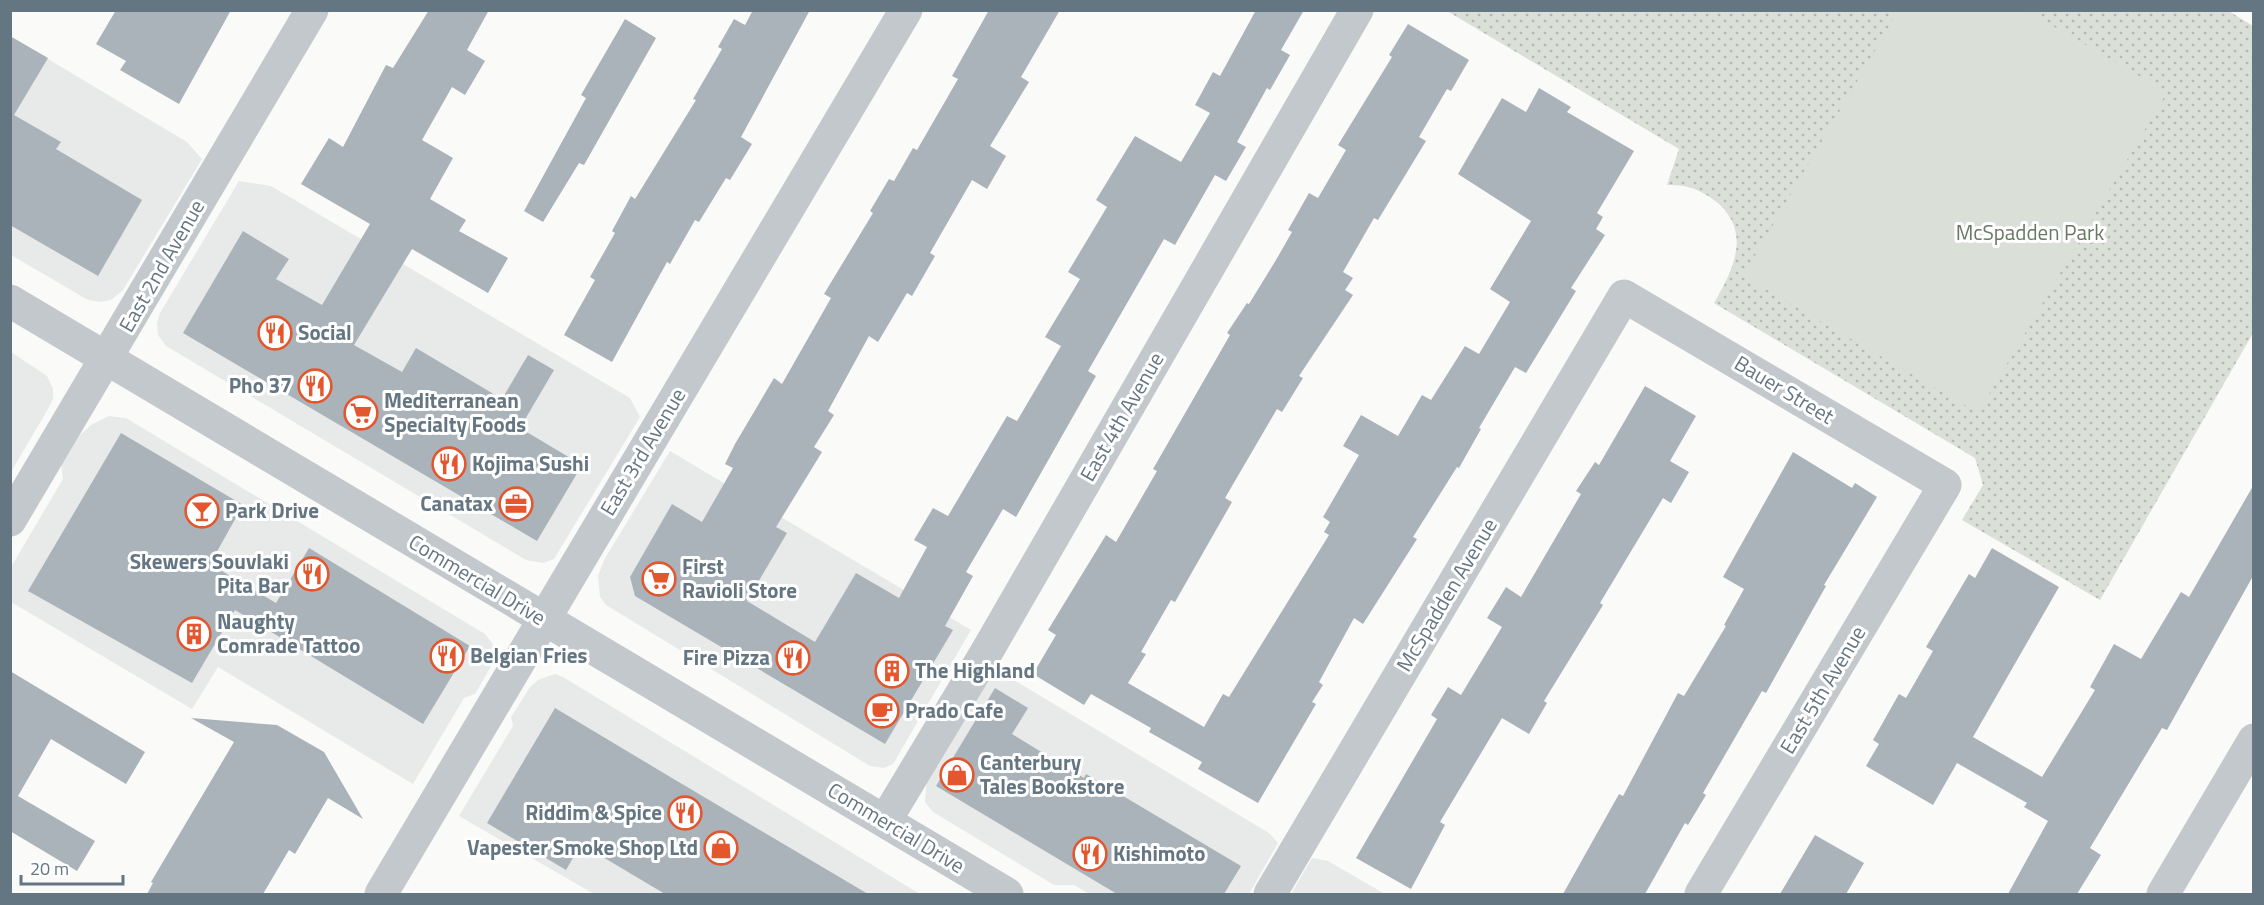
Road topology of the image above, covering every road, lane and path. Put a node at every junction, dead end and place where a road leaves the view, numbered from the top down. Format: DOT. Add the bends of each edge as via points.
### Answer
graph roads {
  1 [pos="312,10"];
  2 [pos="906,10"];
  3 [pos="1357,10"];
  4 [pos="1624,296"];
  5 [pos="10,302"];
  6 [pos="108,359"];
  7 [pos="1945,485"];
  8 [pos="10,520"];
  9 [pos="544,620"];
  10 [pos="2253,740"];
  11 [pos="885,821"];
  12 [pos="991,890"];
  13 [pos="381,894"];
  14 [pos="1270,894"];
  15 [pos="1701,894"];
  16 [pos="2163,894"];
  1 -- 6 [label="street, East 2nd Avenue"];
  2 -- 9 [label="street, East 3rd Avenue"];
  3 -- 11 [label="street, East 4th Avenue"];
  4 -- 7 [label="street, Bauer Street"];
  4 -- 14 [label="street, McSpadden Avenue"];
  5 -- 6 [label="street, Commercial Drive"];
  6 -- 8 [label="street, East 2nd Avenue"];
  6 -- 9 [label="street, Commercial Drive"];
  7 -- 15 [label="street, East 5th Avenue"];
  9 -- 11 [label="street, Commercial Drive"];
  9 -- 13 [label="street, East 3rd Avenue"];
  10 -- 16 [label="street"];
  11 -- 12 [label="street, Commercial Drive"];
}
